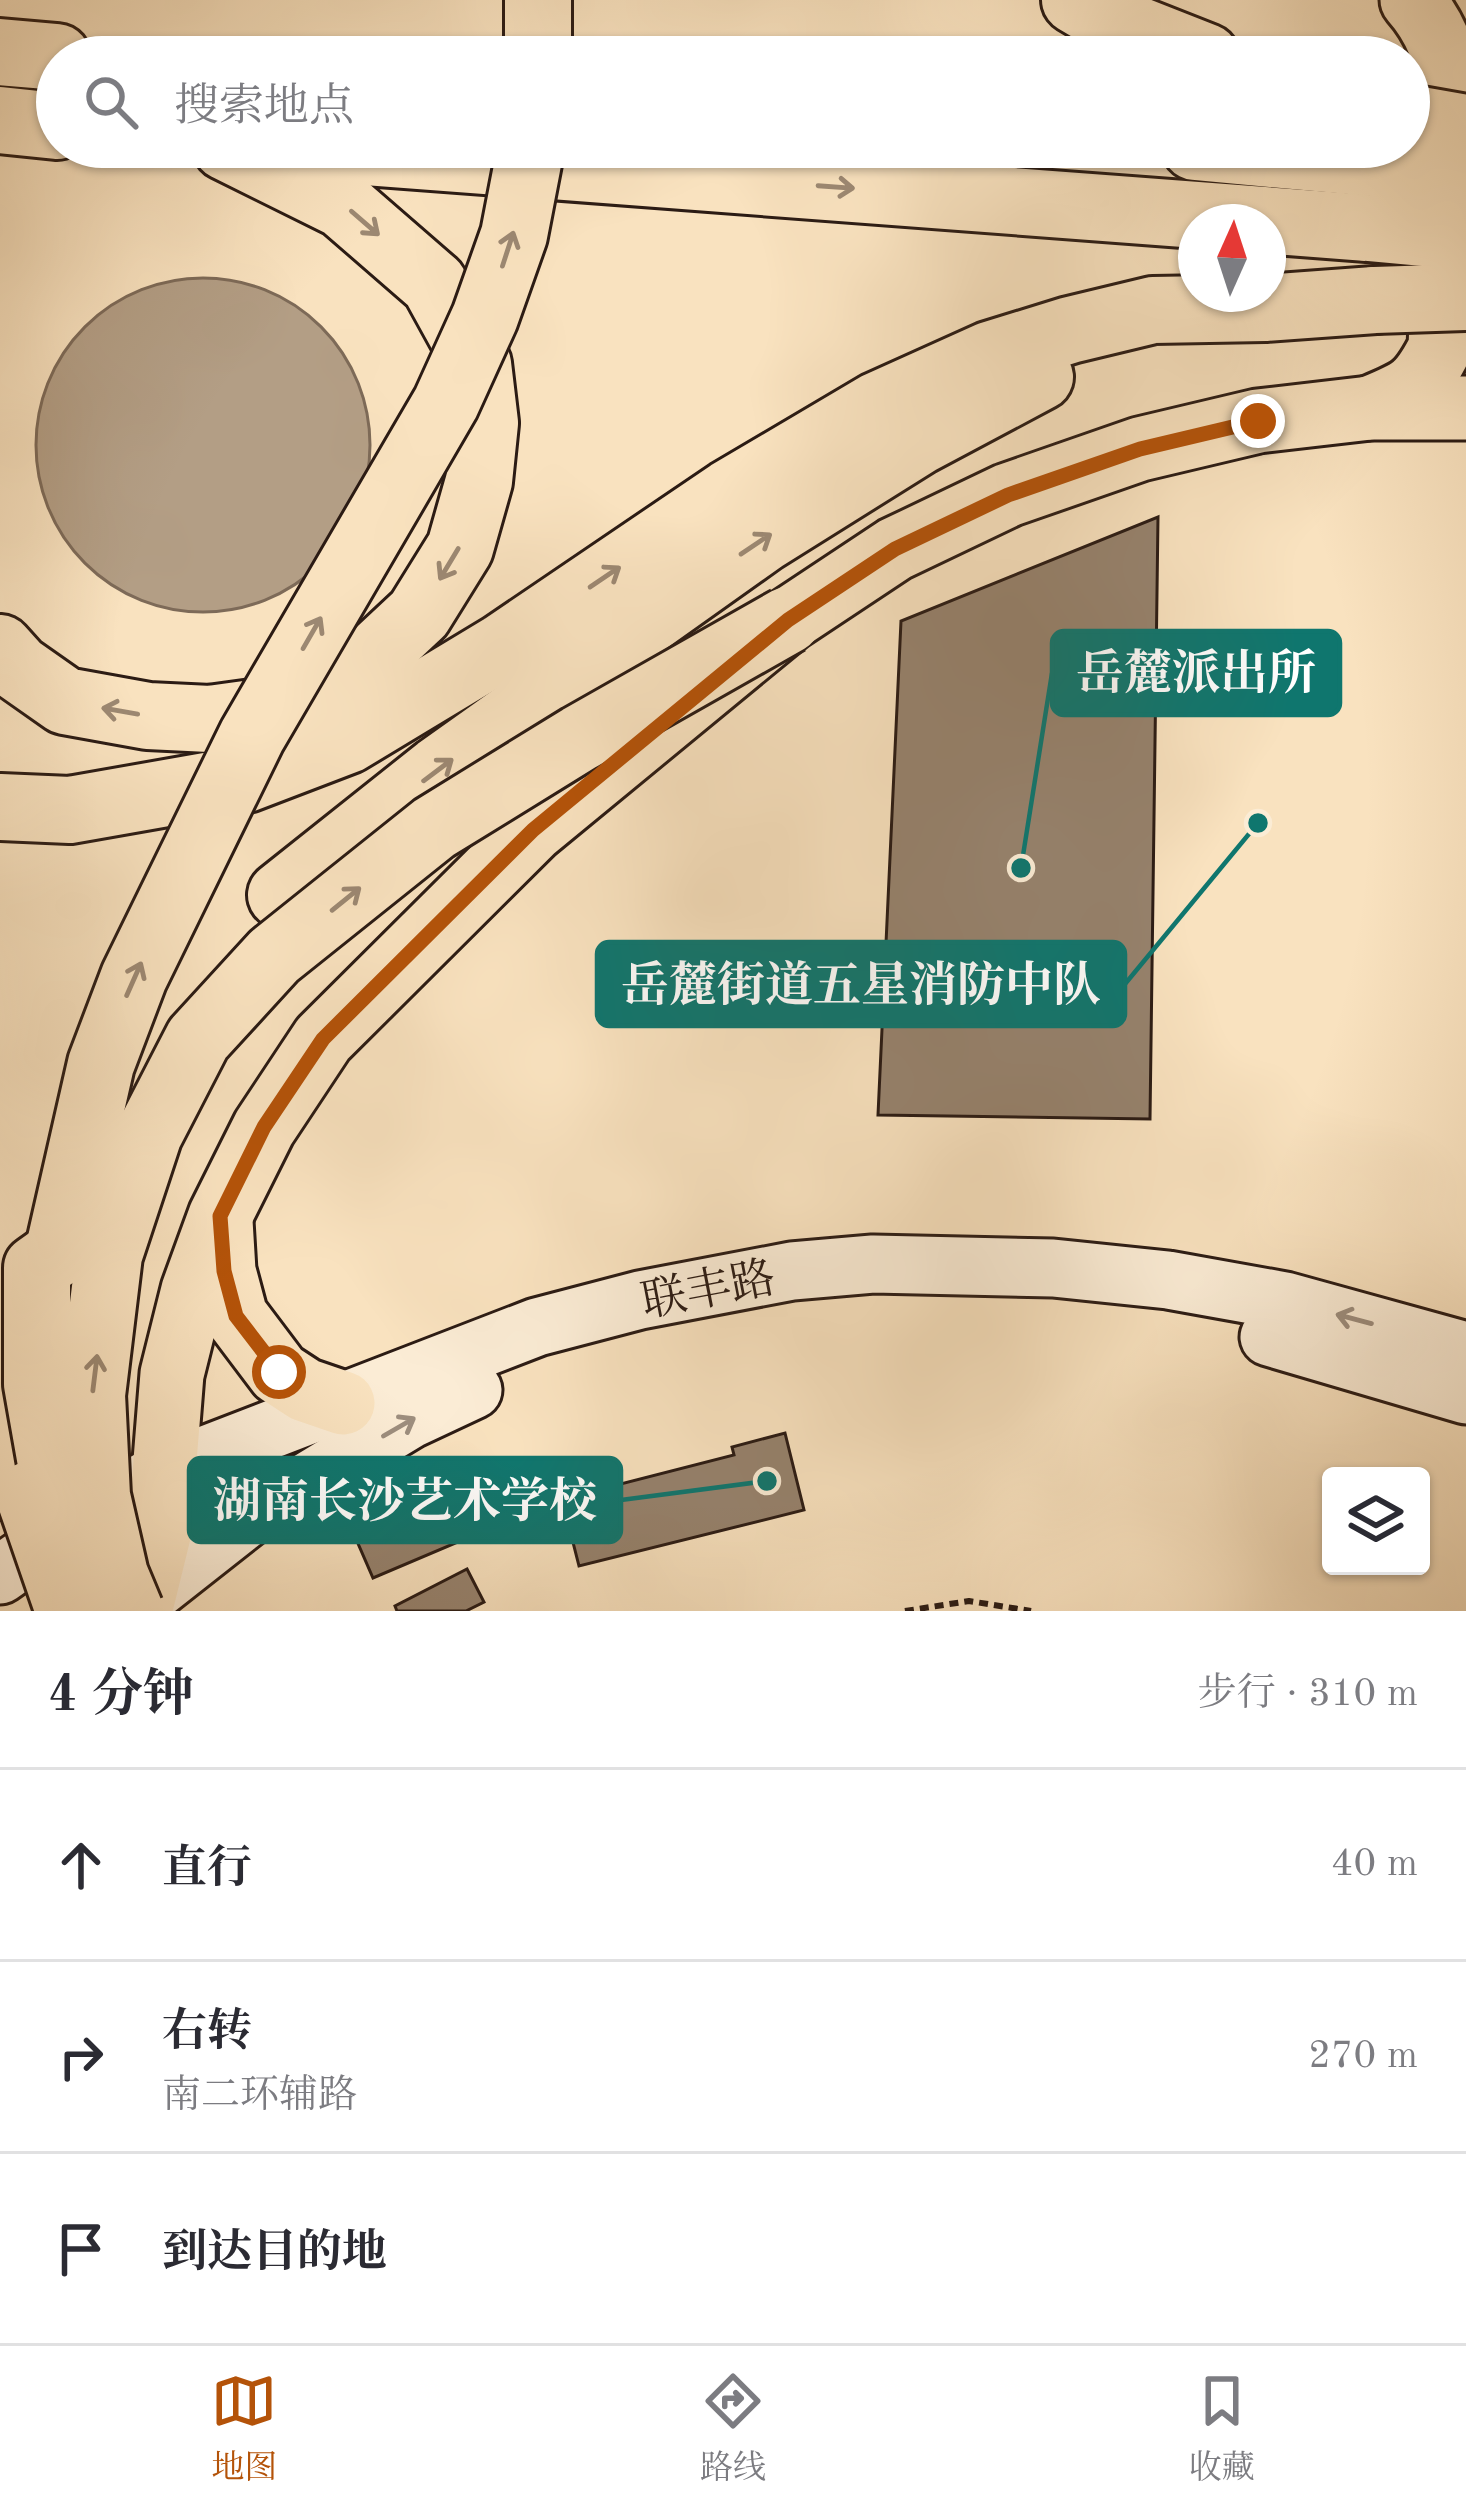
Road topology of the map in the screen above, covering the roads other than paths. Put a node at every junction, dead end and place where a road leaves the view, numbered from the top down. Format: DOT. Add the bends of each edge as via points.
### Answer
graph roads {
  1 [pos="538,0"];
  2 [pos="1075,0"];
  3 [pos="1412,0"];
  4 [pos="538,36"];
  5 [pos="1153,36"];
  6 [pos="0,52"];
  7 [pos="36,55"];
  8 [pos="0,120"];
  9 [pos="36,124"];
  10 [pos="1466,128"];
  11 [pos="1430,134"];
  12 [pos="1430,157"];
  13 [pos="269,168"];
  14 [pos="527,168"];
  15 [pos="577,168"];
  16 [pos="1466,172"];
  17 [pos="1466,237"];
  18 [pos="1466,296"];
  19 [pos="1152,322"];
  20 [pos="1370,407"];
  21 [pos="1466,408"];
  22 [pos="788,620"];
  23 [pos="0,648"];
  24 [pos="0,807"];
  25 [pos="220,1216"];
  26 [pos="58,1253"];
  27 [pos="1466,1352"];
  28 [pos="172,1374"];
  29 [pos="1466,1395"];
  30 [pos="343,1403"];
  31 [pos="0,1410"];
  32 [pos="164,1472"];
  33 [pos="0,1546"];
  34 [pos="0,1575"];
  35 [pos="125,1608"];
  36 [pos="69,1611"];
  1 -- 4 [label="highway"];
  2 -- 5 [label="highway"];
  3 -- 20 [label="main road" via="1449,67 1439,348 1425,376"];
  6 -- 7 [label="highway"];
  8 -- 9 [label="highway"];
  10 -- 11 [label="highway, bridge"];
  12 -- 16 [label="highway, bridge"];
  13 -- 23 [label="highway, one-way" via="344,205 434,284 478,364 479,481 460,548 419,614 358,671 282,709 210,719 65,701"];
  26 -- 14 [label="highway, one-way, bridge" via="101,1064 134,977 252,736 446,403 514,235"];
  15 -- 17 [label="highway, one-way, bridge"];
  18 -- 19 [label="highway, bridge"];
  24 -- 19 [label="highway, one-way" via="70,810 247,779 348,740 878,405 989,355 1070,330"];
  26 -- 19 [label="highway, one-way, bridge" via="135,1076 202,980 280,895 438,770 763,539 918,442"];
  20 -- 21 [label="main road"];
  20 -- 22 [label="main road" via="1258,421 1140,449 1008,495 895,549"];
  22 -- 25 [label="main road" via="533,830 323,1039 264,1127"];
  35 -- 22 [label="highway, one-way, bridge" via="97,1496 92,1395 109,1255 149,1134 198,1039 274,956 434,828"];
  25 -- 28 [label="main road"];
  25 -- 30 [label="main road" via="236,1316 279,1372"];
  26 -- 35 [label="highway, bridge" via="37,1268 37,1384 50,1458 65,1515"];
  27 -- 30 [label="main road, 联丰路, one-way" via="1285,1301 1168,1280 873,1264 751,1278 537,1327"];
  28 -- 32 [label="main road"];
  28 -- 33 [label="main road" via="142,1450"];
  35 -- 29 [label="main road, 联丰路, one-way" via="248,1518 409,1420 574,1350 695,1321 900,1298 1054,1300 1274,1338"];
  30 -- 32 [label="main road, 联丰路"];
  31 -- 36 [label="highway, bridge"];
  32 -- 34 [label="main road, 联丰路"];
  32 -- 35 [label="main road" via="159,1535"];
}
